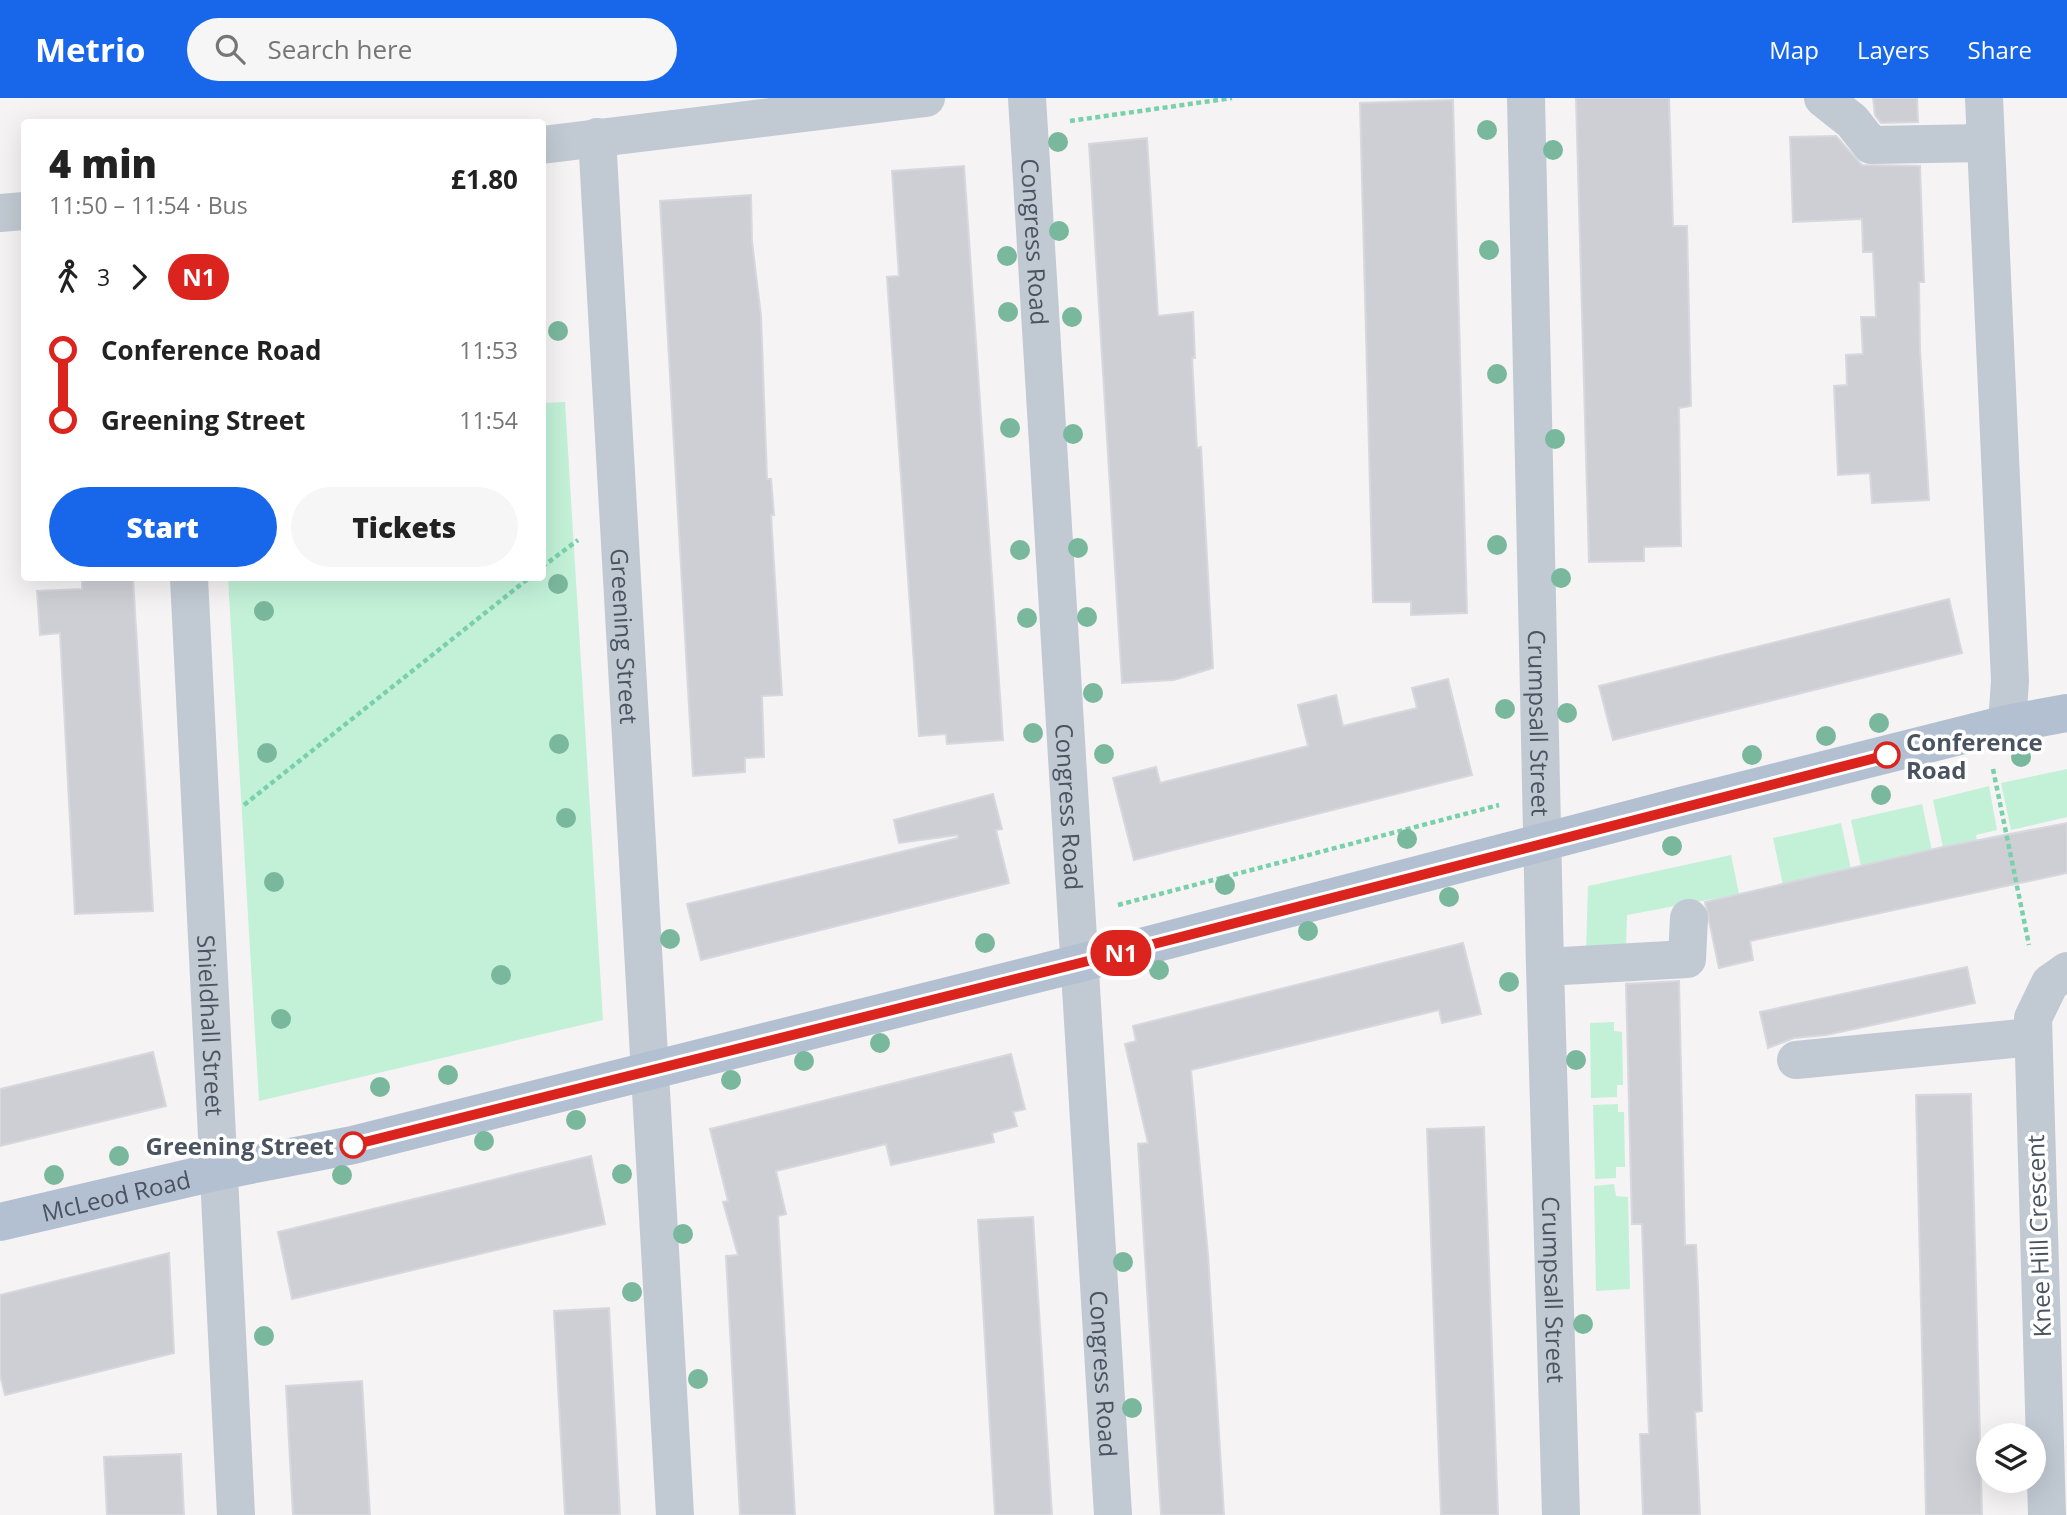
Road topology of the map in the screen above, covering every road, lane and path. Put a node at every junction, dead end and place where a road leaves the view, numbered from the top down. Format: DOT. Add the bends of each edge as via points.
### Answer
graph roads {
  1 [pos="926,98"];
  2 [pos="1232,98"];
  3 [pos="1526,98"];
  4 [pos="1823,98"];
  5 [pos="1984,98"];
  6 [pos="1027,112"];
  7 [pos="597,137"];
  8 [pos="1985,143"];
  9 [pos="546,144"];
  10 [pos="21,211"];
  11 [pos="0,213"];
  12 [pos="189,581"];
  13 [pos="525,581"];
  14 [pos="2067,713"];
  15 [pos="1996,727"];
  16 [pos="202,810"];
  17 [pos="1543,842"];
  18 [pos="1689,918"];
  19 [pos="1080,963"];
  20 [pos="1545,967"];
  21 [pos="2059,977"];
  22 [pos="2032,1037"];
  23 [pos="1796,1060"];
  24 [pos="650,1070"];
  25 [pos="219,1171"];
  26 [pos="0,1222"];
  27 [pos="236,1515"];
  28 [pos="675,1515"];
  29 [pos="1113,1515"];
  30 [pos="1561,1515"];
  31 [pos="2046,1515"];
  1 -- 7 [label="street"];
  2 -- 6 [label="path"];
  3 -- 17 [label="street, Crumpsall Street"];
  4 -- 8 [label="street" via="1852,121 1871,145"];
  5 -- 8 [label="street"];
  6 -- 19 [label="street, Congress Road"];
  7 -- 9 [label="street"];
  7 -- 24 [label="street, Greening Street"];
  8 -- 15 [label="street" via="2010,681"];
  10 -- 11 [label="street"];
  12 -- 16 [label="street, Shieldhall Street"];
  13 -- 16 [label="path" via="240,807"];
  14 -- 15 [label="main road, McLeod Road"];
  15 -- 17 [label="main road, McLeod Road"];
  15 -- 21 [label="path" via="2030,948"];
  16 -- 25 [label="street, Shieldhall Street"];
  17 -- 19 [label="main road, McLeod Road"];
  17 -- 20 [label="street, Crumpsall Street"];
  18 -- 20 [label="street" via="1687,959"];
  19 -- 24 [label="main road, McLeod Road"];
  19 -- 29 [label="street, Congress Road"];
  20 -- 30 [label="street, Crumpsall Street"];
  21 -- 22 [label="street, Knee Hill Crescent" via="2033,1018"];
  22 -- 23 [label="street"];
  22 -- 31 [label="street, Knee Hill Crescent"];
  24 -- 25 [label="main road, McLeod Road" via="353,1145"];
  24 -- 28 [label="street, Greening Street"];
  25 -- 26 [label="main road, McLeod Road"];
  25 -- 27 [label="street, Shieldhall Street"];
}
